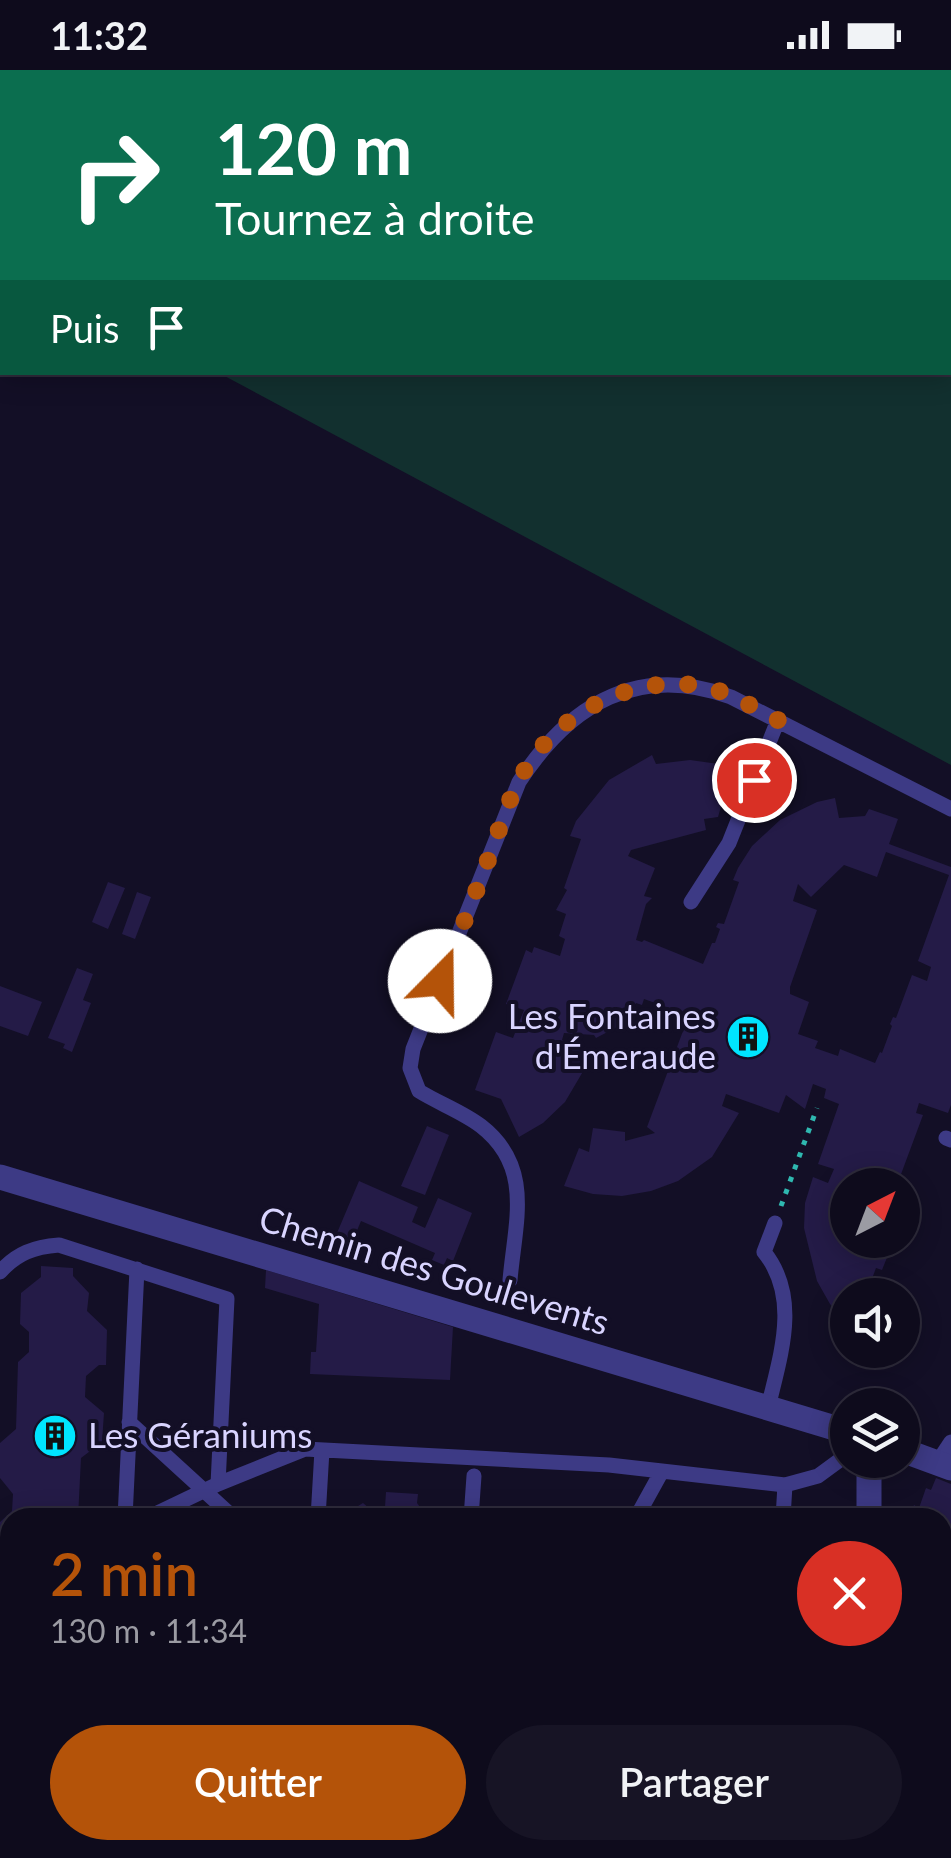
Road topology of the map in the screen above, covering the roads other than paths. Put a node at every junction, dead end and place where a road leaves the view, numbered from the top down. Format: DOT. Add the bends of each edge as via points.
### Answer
graph roads {
  1 [pos="778,720"];
  2 [pos="951,809"];
  3 [pos="691,902"];
  4 [pos="0,1177"];
  5 [pos="775,1222"];
  6 [pos="137,1269"];
  7 [pos="0,1272"];
  8 [pos="510,1280"];
  9 [pos="768,1408"];
  10 [pos="130,1422"];
  11 [pos="830,1427"];
  12 [pos="322,1450"];
  13 [pos="920,1453"];
  14 [pos="946,1458"];
  15 [pos="830,1467"];
  16 [pos="662,1471"];
  17 [pos="474,1476"];
  18 [pos="869,1478"];
  19 [pos="785,1485"];
  20 [pos="210,1488"];
  21 [pos="126,1508"];
  22 [pos="168,1508"];
  23 [pos="226,1508"];
  24 [pos="319,1508"];
  25 [pos="472,1508"];
  26 [pos="642,1508"];
  27 [pos="784,1508"];
  28 [pos="869,1508"];
  1 -- 2 [label="lane"];
  1 -- 3 [label="lane" via="729,842"];
  1 -- 8 [label="lane" via="704,687 635,687 568,722 518,782 410,1068 418,1091 480,1125 504,1150 518,1180"];
  4 -- 9 [label="street, Chemin des Goulevents"];
  5 -- 9 [label="lane" via="764,1252 785,1292 784,1337"];
  6 -- 7 [label="lane" via="60,1244 35,1247"];
  6 -- 10 [label="lane"];
  6 -- 20 [label="lane" via="227,1299"];
  9 -- 11 [label="street, Chemin des Goulevents"];
  10 -- 20 [label="lane"];
  10 -- 21 [label="lane"];
  12 -- 16 [label="lane"];
  12 -- 20 [label="lane" via="305,1449"];
  12 -- 24 [label="lane"];
  13 -- 14 [label="street"];
  15 -- 19 [label="lane"];
  16 -- 19 [label="lane"];
  16 -- 26 [label="lane"];
  17 -- 25 [label="lane"];
  18 -- 28 [label="street"];
  19 -- 27 [label="lane"];
  20 -- 22 [label="lane"];
  20 -- 23 [label="lane"];
}
